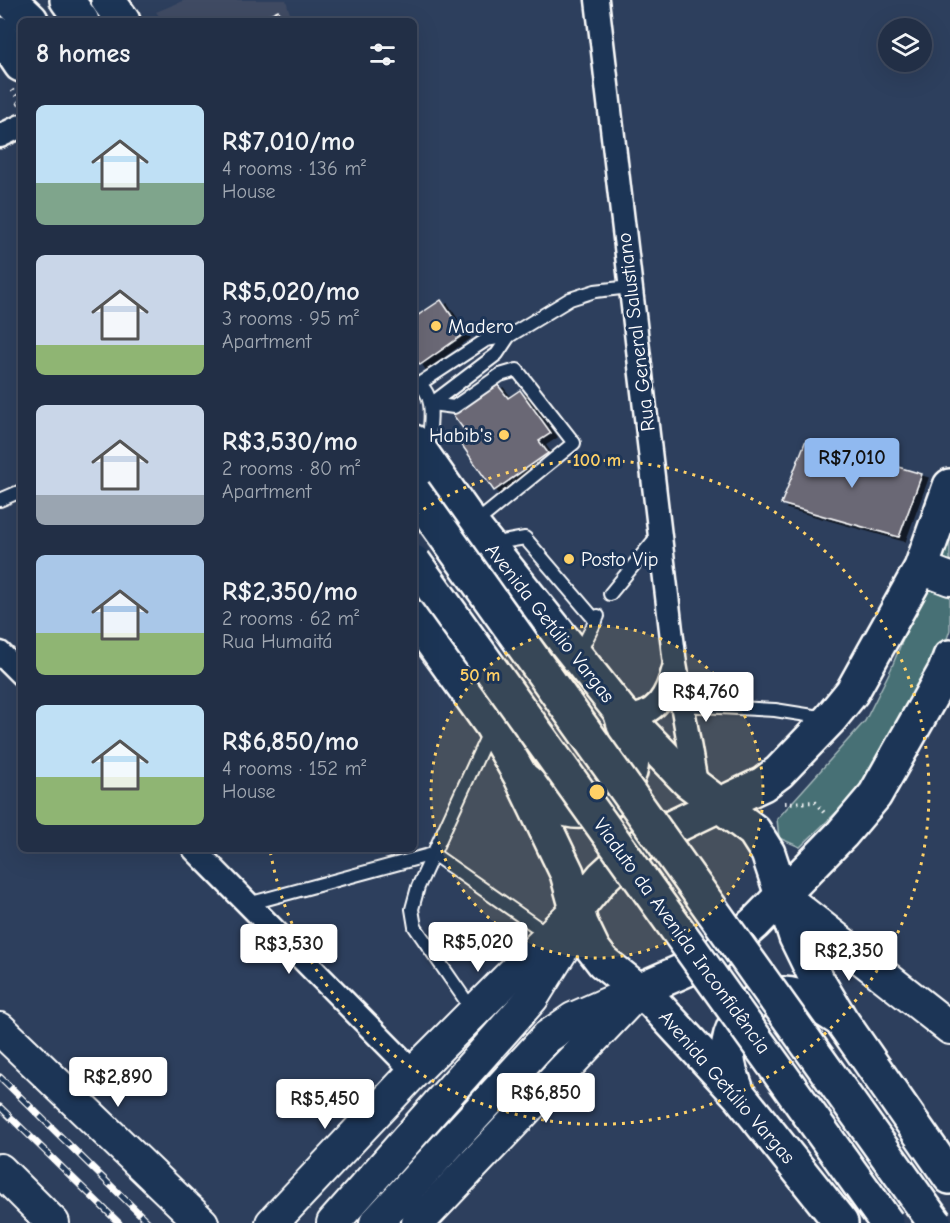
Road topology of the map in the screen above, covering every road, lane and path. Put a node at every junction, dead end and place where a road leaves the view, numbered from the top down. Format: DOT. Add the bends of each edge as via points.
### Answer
graph roads {
  1 [pos="10,0"];
  2 [pos="16,0"];
  3 [pos="68,0"];
  4 [pos="80,0"];
  5 [pos="108,0"];
  6 [pos="597,0"];
  7 [pos="28,18"];
  8 [pos="29,18"];
  9 [pos="80,18"];
  10 [pos="89,18"];
  11 [pos="121,18"];
  12 [pos="0,34"];
  13 [pos="18,61"];
  14 [pos="18,127"];
  15 [pos="0,136"];
  16 [pos="630,287"];
  17 [pos="509,336"];
  18 [pos="417,382"];
  19 [pos="417,384"];
  20 [pos="431,404"];
  21 [pos="421,452"];
  22 [pos="950,486"];
  23 [pos="18,492"];
  24 [pos="417,496"];
  25 [pos="0,500"];
  26 [pos="660,533"];
  27 [pos="480,535"];
  28 [pos="938,561"];
  29 [pos="417,566"];
  30 [pos="610,594"];
  31 [pos="417,621"];
  32 [pos="0,653"];
  33 [pos="577,657"];
  34 [pos="950,657"];
  35 [pos="675,664"];
  36 [pos="18,671"];
  37 [pos="682,705"];
  38 [pos="623,714"];
  39 [pos="830,719"];
  40 [pos="492,726"];
  41 [pos="520,775"];
  42 [pos="763,784"];
  43 [pos="709,797"];
  44 [pos="842,834"];
  45 [pos="197,852"];
  46 [pos="433,854"];
  47 [pos="781,895"];
  48 [pos="248,904"];
  49 [pos="577,909"];
  50 [pos="550,936"];
  51 [pos="639,990"];
  52 [pos="474,1012"];
  53 [pos="841,1020"];
  54 [pos="950,1028"];
  55 [pos="0,1029"];
  56 [pos="414,1072"];
  57 [pos="739,1095"];
  58 [pos="0,1170"];
  59 [pos="950,1177"];
  60 [pos="53,1223"];
  61 [pos="202,1223"];
  62 [pos="272,1223"];
  63 [pos="333,1223"];
  64 [pos="376,1223"];
  65 [pos="418,1223"];
  66 [pos="841,1223"];
  67 [pos="887,1223"];
  68 [pos="935,1223"];
  1 -- 7 [label="main road"];
  2 -- 8 [label="main road"];
  3 -- 9 [label="main road"];
  4 -- 10 [label="main road"];
  5 -- 11 [label="main road"];
  6 -- 16 [label="street, Rua General Salustiano"];
  12 -- 13 [label="main road"];
  14 -- 15 [label="street"];
  16 -- 17 [label="lane" via="570,299"];
  16 -- 26 [label="street, Rua General Salustiano"];
  17 -- 18 [label="lane" via="486,340"];
  17 -- 20 [label="lane" via="497,354"];
  19 -- 20 [label="lane"];
  20 -- 21 [label="lane"];
  20 -- 27 [label="lane" via="454,407 500,375 517,370 574,443"];
  21 -- 27 [label="main road, Avenida Getúlio Vargas"];
  22 -- 28 [label="main road"];
  23 -- 25 [label="lane"];
  24 -- 68 [label="main road, Viaduto da Avenida Inconfidência, bridge"];
  26 -- 30 [label="lane"];
  26 -- 35 [label="street, Rua General Salustiano"];
  27 -- 33 [label="main road, Avenida Getúlio Vargas"];
  27 -- 33 [label="lane" via="525,538 598,617"];
  28 -- 39 [label="main road"];
  29 -- 67 [label="main road, Viaduto da Avenida Inconfidência, bridge"];
  31 -- 40 [label="main road, Avenida Getúlio Vargas"];
  32 -- 36 [label="street"];
  33 -- 38 [label="main road, Avenida Getúlio Vargas"];
  34 -- 44 [label="main road" via="875,795"];
  35 -- 37 [label="street, Rua General Salustiano"];
  35 -- 38 [label="street, Rua General Salustiano" via="668,690 657,706 645,714"];
  37 -- 39 [label="lane" via="775,710"];
  37 -- 43 [label="street, Rua General Salustiano"];
  38 -- 41 [label="main road" via="632,758 627,781 612,799 591,809 570,810 548,800"];
  38 -- 43 [label="main road, Avenida Getúlio Vargas"];
  39 -- 42 [label="main road"];
  40 -- 41 [label="main road, Avenida Getúlio Vargas"];
  40 -- 46 [label="lane"];
  41 -- 49 [label="main road, Avenida Getúlio Vargas" via="567,873"];
  42 -- 43 [label="main road"];
  42 -- 44 [label="path" via="777,803 815,802"];
  43 -- 47 [label="main road, Avenida Getúlio Vargas" via="744,821 762,842"];
  43 -- 49 [label="main road" via="628,854"];
  44 -- 47 [label="main road"];
  45 -- 48 [label="street"];
  46 -- 48 [label="lane"];
  46 -- 50 [label="lane"];
  46 -- 52 [label="lane" via="412,909 415,927"];
  47 -- 51 [label="main road" via="730,945 701,963"];
  47 -- 53 [label="main road, Avenida Getúlio Vargas" via="804,954"];
  47 -- 54 [label="main road"];
  48 -- 56 [label="street"];
  49 -- 50 [label="main road"];
  49 -- 51 [label="main road, Avenida Getúlio Vargas" via="586,938 603,962"];
  49 -- 63 [label="main road" via="563,948 512,1022"];
  50 -- 52 [label="main road"];
  51 -- 57 [label="main road, Avenida Getúlio Vargas"];
  51 -- 64 [label="main road" via="573,1019 536,1047"];
  51 -- 65 [label="main road"];
  52 -- 56 [label="main road"];
  53 -- 57 [label="main road" via="786,994 750,1006 736,1021 728,1047"];
  53 -- 59 [label="main road, Avenida Getúlio Vargas"];
  55 -- 61 [label="main road"];
  56 -- 62 [label="main road"];
  57 -- 66 [label="main road, Avenida Getúlio Vargas"];
  58 -- 60 [label="main road"];
}
